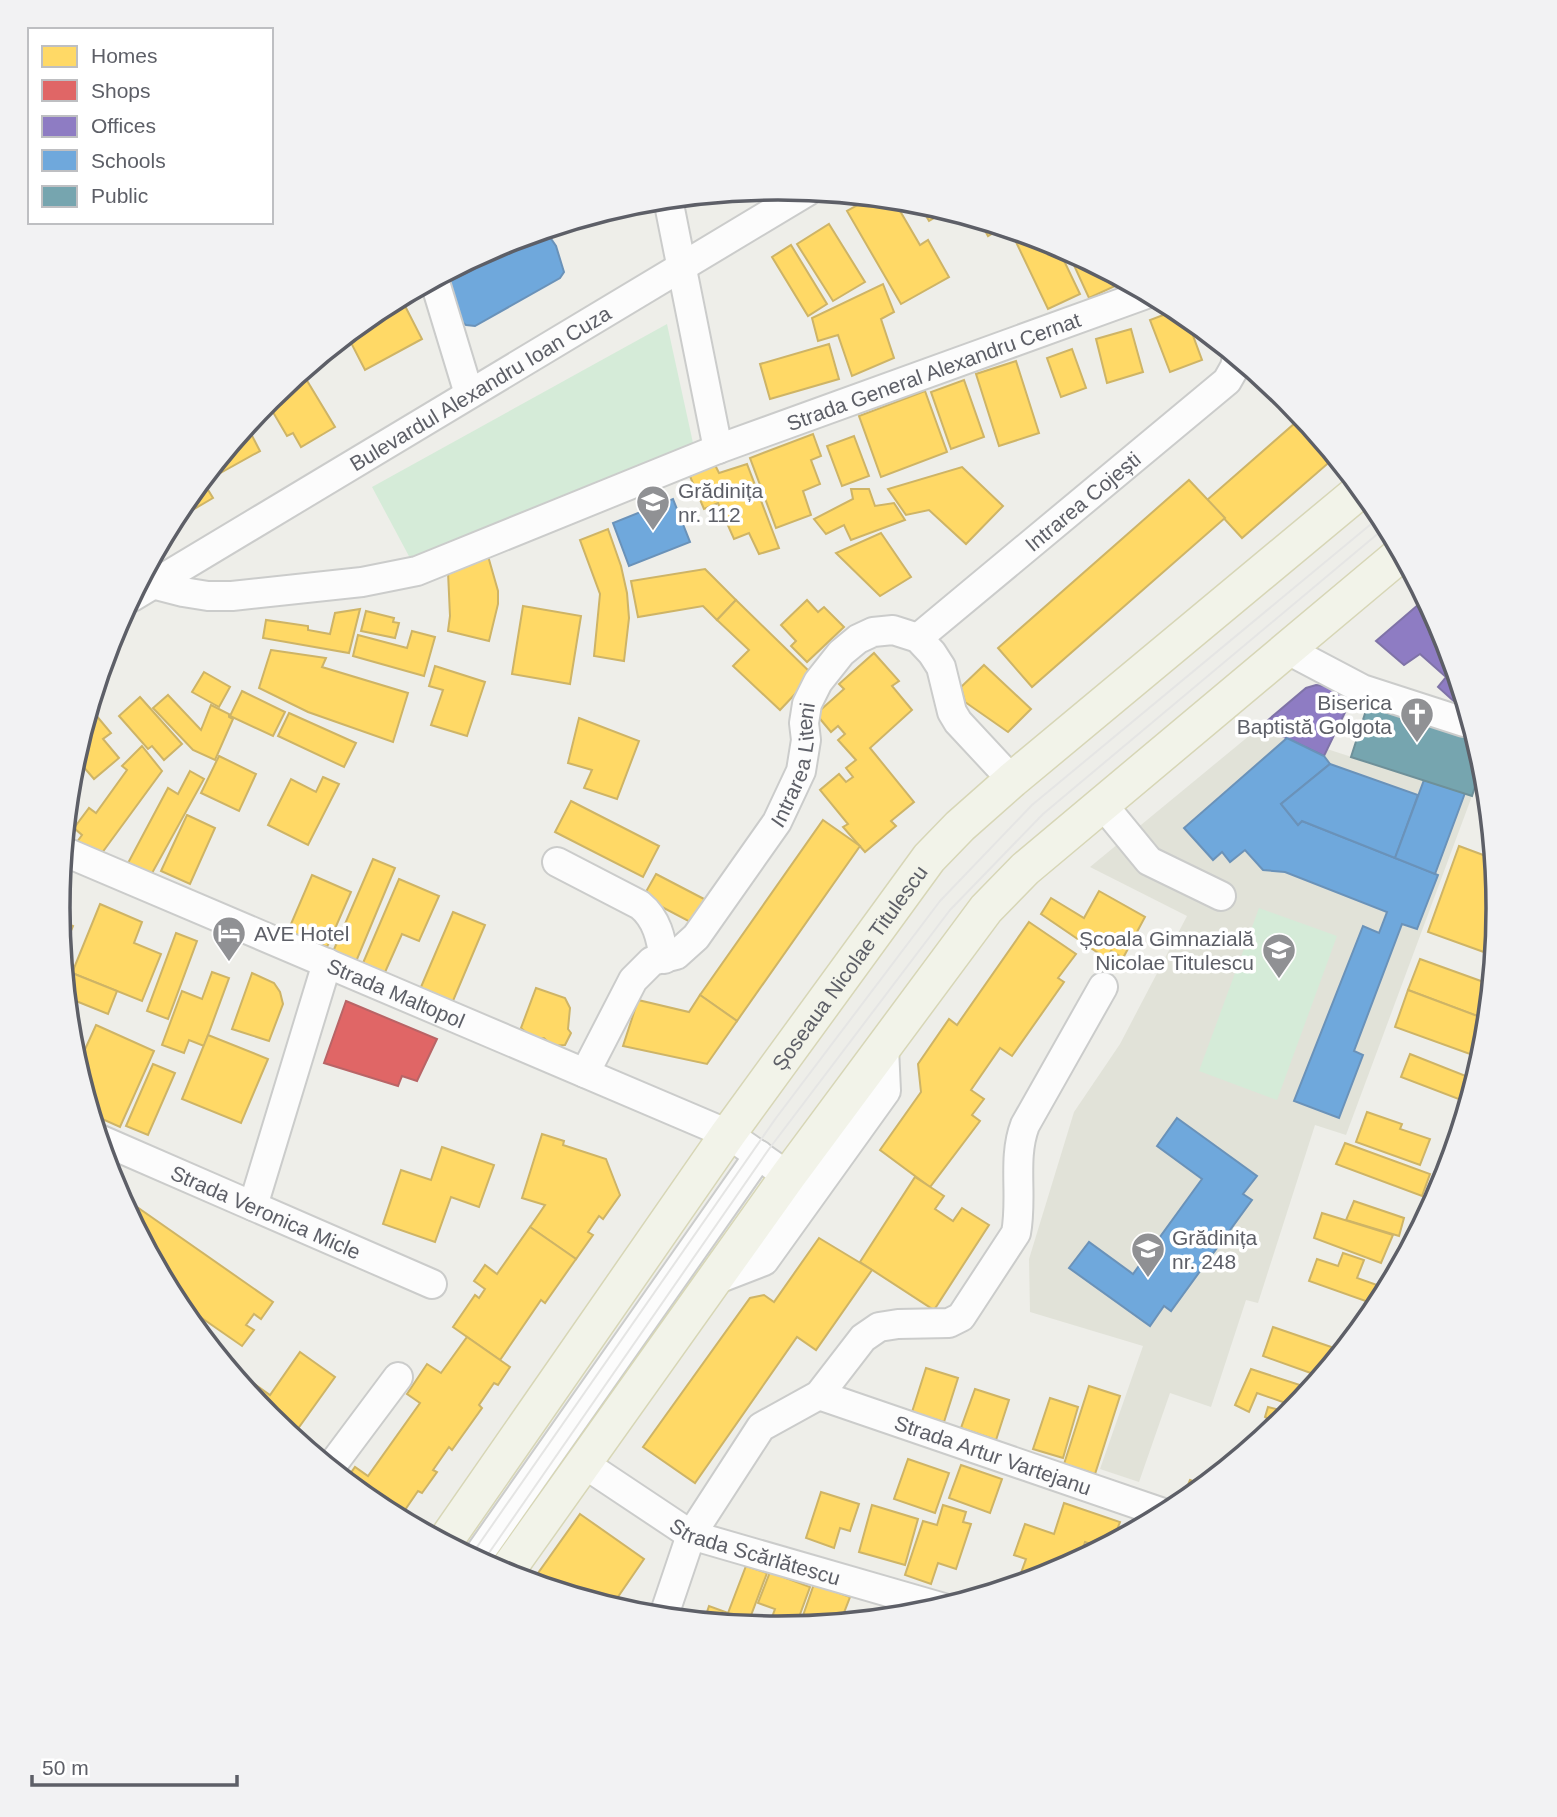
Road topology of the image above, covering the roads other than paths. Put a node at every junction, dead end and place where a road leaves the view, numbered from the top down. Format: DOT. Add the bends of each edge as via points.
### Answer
graph roads {
  1 [pos="792,201"];
  2 [pos="670,209"];
  3 [pos="683,266"];
  4 [pos="437,288"];
  5 [pos="1137,297"];
  6 [pos="1235,367"];
  7 [pos="469,394"];
  8 [pos="718,449"];
  9 [pos="1354,496"];
  10 [pos="1395,560"];
  11 [pos="147,587"];
  12 [pos="146,590"];
  13 [pos="918,638"];
  14 [pos="1288,650"];
  15 [pos="1462,721"];
  16 [pos="1012,780"];
  17 [pos="1102,805"];
  18 [pos="73,855"];
  19 [pos="557,862"];
  20 [pos="1222,896"];
  21 [pos="664,959"];
  22 [pos="327,963"];
  23 [pos="1103,987"];
  24 [pos="884,1048"];
  25 [pos="586,1073"];
  26 [pos="728,1134"];
  27 [pos="111,1144"];
  28 [pos="759,1155"];
  29 [pos="789,1176"];
  30 [pos="253,1206"];
  31 [pos="715,1280"];
  32 [pos="432,1284"];
  33 [pos="398,1377"];
  34 [pos="819,1395"];
  35 [pos="335,1461"];
  36 [pos="583,1463"];
  37 [pos="1153,1510"];
  38 [pos="691,1535"];
  39 [pos="449,1536"];
  40 [pos="481,1551"];
  41 [pos="511,1565"];
  42 [pos="922,1602"];
  43 [pos="667,1608"];
  1 -- 3 [label="street, Bulevardul Alexandru Ioan Cuza"];
  2 -- 3 [label="street"];
  3 -- 7 [label="street, Bulevardul Alexandru Ioan Cuza"];
  3 -- 8 [label="street"];
  4 -- 7 [label="street"];
  5 -- 8 [label="street, Strada General Alexandru Cernat"];
  6 -- 13 [label="street, Intrarea Cojești" via="1227,381"];
  7 -- 11 [label="street, Bulevardul Alexandru Ioan Cuza"];
  8 -- 12 [label="street, Bulevardul Alexandru Ioan Cuza" via="417,571 362,582 232,596"];
  9 -- 16 [label="main road, Șoseaua Nicolae Titulescu"];
  10 -- 14 [label="main road"];
  13 -- 16 [label="street" via="941,667 958,722"];
  13 -- 21 [label="street, Intrarea Liteni" via="893,630 873,632 841,653 818,682 807,704 801,771 777,822 696,937 676,955"];
  14 -- 15 [label="street" via="1362,689"];
  14 -- 17 [label="main road"];
  16 -- 26 [label="main road, Șoseaua Nicolae Titulescu" via="929,858"];
  17 -- 20 [label="street" via="1149,861"];
  17 -- 24 [label="main road" via="986,909"];
  18 -- 22 [label="street, Strada Maltopol"];
  19 -- 21 [label="street" via="649,912 660,934"];
  21 -- 25 [label="street, Intrarea Liteni" via="652,961 633,980"];
  22 -- 25 [label="street, Strada Maltopol"];
  22 -- 30 [label="street"];
  23 -- 34 [label="street" via="1019,1141 1016,1233 961,1317 949,1323 879,1327 863,1338"];
  24 -- 29 [label="main road"];
  24 -- 31 [label="street" via="886,1091 764,1261"];
  25 -- 26 [label="street, Strada Maltopol"];
  26 -- 28 [label="street, Strada Maltopol"];
  26 -- 39 [label="main road, Șoseaua Nicolae Titulescu"];
  27 -- 30 [label="street, Strada Veronica Micle"];
  28 -- 29 [label="street, Strada Maltopol"];
  28 -- 40 [label="street"];
  29 -- 31 [label="main road"];
  30 -- 32 [label="street, Strada Veronica Micle"];
  31 -- 36 [label="main road"];
  33 -- 35 [label="street"];
  34 -- 37 [label="street, Strada Artur Vartejanu"];
  34 -- 38 [label="street" via="761,1427"];
  36 -- 38 [label="street, Strada Scărlătescu"];
  36 -- 41 [label="main road"];
  38 -- 42 [label="street, Strada Scărlătescu"];
  38 -- 43 [label="street"];
}
